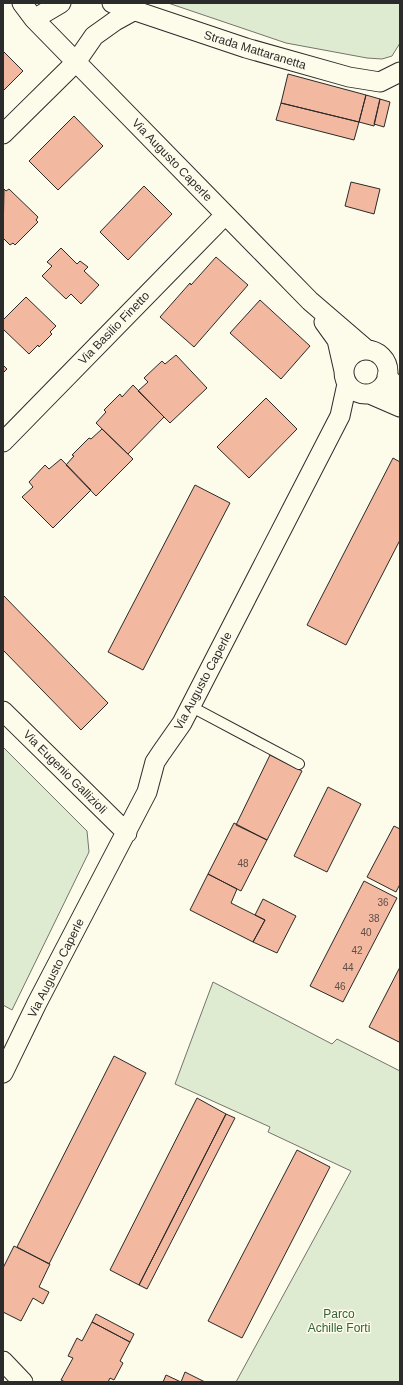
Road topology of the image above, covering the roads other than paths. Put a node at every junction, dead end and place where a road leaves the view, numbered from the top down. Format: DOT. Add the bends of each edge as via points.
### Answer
graph roads {
  1 [pos="14,3"];
  2 [pos="22,3"];
  3 [pos="61,3"];
  4 [pos="112,3"];
  5 [pos="135,10"];
  6 [pos="34,19"];
  7 [pos="76,62"];
  8 [pos="400,72"];
  9 [pos="3,134"];
  10 [pos="225,215"];
  11 [pos="310,301"];
  12 [pos="367,350"];
  13 [pos="387,376"];
  14 [pos="345,378"];
  15 [pos="400,391"];
  16 [pos="366,394"];
  17 [pos="400,407"];
  18 [pos="340,416"];
  19 [pos="3,442"];
  20 [pos="190,706"];
  21 [pos="3,711"];
  22 [pos="299,764"];
  23 [pos="127,833"];
  24 [pos="3,1074"];
  25 [pos="3,1361"];
  26 [pos="23,1382"];
  1 -- 6 [label="street, Via Augusto Caperle"];
  2 -- 6 [label="street, Via Augusto Caperle"];
  3 -- 6 [label="street"];
  4 -- 5 [label="street, Strada Mattaranetta"];
  5 -- 7 [label="street" via="94,36"];
  5 -- 8 [label="street, Strada Mattaranetta" via="246,48 349,77 380,82"];
  6 -- 7 [label="street, Via Augusto Caperle"];
  7 -- 9 [label="street"];
  7 -- 10 [label="street, Via Augusto Caperle"];
  10 -- 11 [label="street, Via Augusto Caperle"];
  10 -- 19 [label="street, Via Basilio Finetto"];
  11 -- 12 [label="street, Via Augusto Caperle"];
  11 -- 14 [label="street, Via Augusto Caperle" via="337,340"];
  12 -- 13 [label="street, Via Augusto Caperle" via="375,352 385,362"];
  12 -- 14 [label="street, Via Augusto Caperle" via="348,358 345,364"];
  13 -- 15 [label="street"];
  13 -- 16 [label="street, Via Augusto Caperle" via="381,388"];
  14 -- 16 [label="street" via="351,389"];
  14 -- 18 [label="street, Via Augusto Caperle"];
  16 -- 17 [label="street"];
  16 -- 18 [label="street, Via Augusto Caperle"];
  18 -- 20 [label="street, Via Augusto Caperle"];
  20 -- 22 [label="lane"];
  20 -- 23 [label="street, Via Augusto Caperle" via="182,723 155,762 147,792"];
  21 -- 23 [label="street, Via Eugenio Gallizioli"];
  23 -- 24 [label="street, Via Augusto Caperle" via="37,1003"];
  25 -- 26 [label="street"];
}
